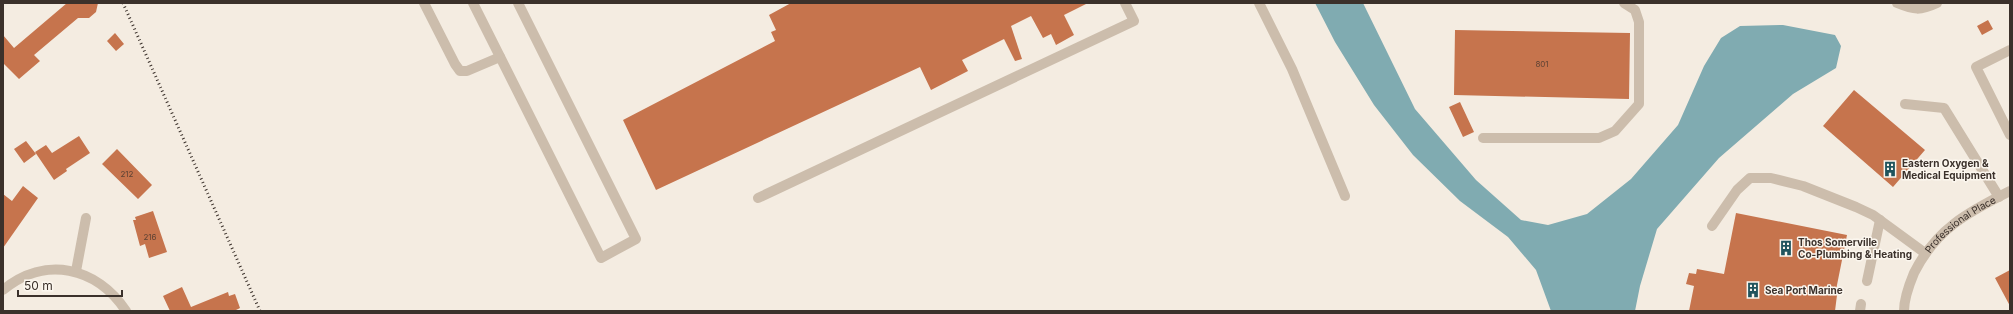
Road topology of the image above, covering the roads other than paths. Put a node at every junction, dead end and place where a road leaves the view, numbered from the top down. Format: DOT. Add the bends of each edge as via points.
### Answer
graph roads {
  1 [pos="424,3"];
  2 [pos="473,3"];
  3 [pos="518,3"];
  4 [pos="1125,3"];
  5 [pos="1259,3"];
  6 [pos="1624,3"];
  7 [pos="1897,3"];
  8 [pos="1937,3"];
  9 [pos="2010,50"];
  10 [pos="500,57"];
  11 [pos="1905,104"];
  12 [pos="2010,135"];
  13 [pos="1483,138"];
  14 [pos="2010,192"];
  15 [pos="1345,196"];
  16 [pos="1999,197"];
  17 [pos="758,198"];
  18 [pos="86,218"];
  19 [pos="1880,220"];
  20 [pos="1712,226"];
  21 [pos="1925,253"];
  22 [pos="76,271"];
  23 [pos="1867,281"];
  24 [pos="3,290"];
  25 [pos="126,311"];
  26 [pos="1904,311"];
  1 -- 10 [label="street" via="460,71 467,71"];
  2 -- 10 [label="street"];
  3 -- 10 [label="street" via="636,239 601,258"];
  4 -- 17 [label="street" via="1134,21"];
  5 -- 15 [label="street" via="1292,70"];
  6 -- 13 [label="street" via="1635,10 1639,22 1639,104 1615,131 1599,138"];
  7 -- 8 [label="street" via="1914,9 1925,9"];
  9 -- 12 [label="street" via="1976,67"];
  11 -- 16 [label="street" via="1944,108"];
  14 -- 16 [label="street, Professional Place"];
  16 -- 21 [label="street, Professional Place" via="1961,217"];
  18 -- 22 [label="street"];
  19 -- 20 [label="street" via="1856,207 1803,186 1771,178 1750,178 1737,190"];
  19 -- 21 [label="street"];
  19 -- 23 [label="street"];
  21 -- 26 [label="street, Professional Place" via="1908,287"];
  22 -- 24 [label="street" via="43,270 23,276"];
  22 -- 25 [label="street" via="103,284"];
}
